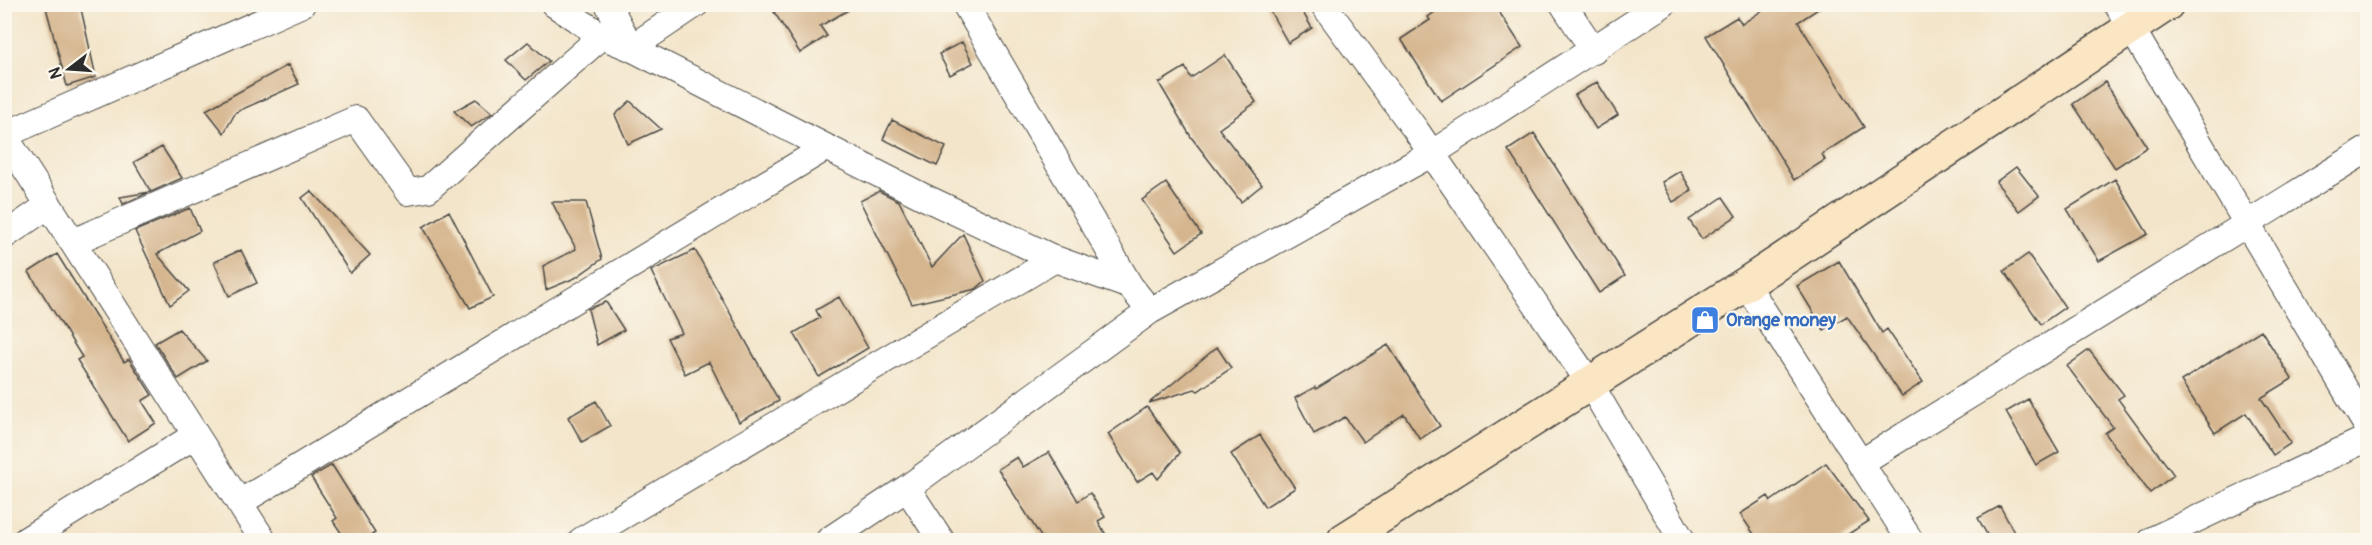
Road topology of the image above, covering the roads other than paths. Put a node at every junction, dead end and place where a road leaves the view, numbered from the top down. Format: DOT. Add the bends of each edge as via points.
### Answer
graph roads {
  1 [pos="302,4"];
  2 [pos="554,4"];
  3 [pos="608,4"];
  4 [pos="696,4"];
  5 [pos="965,4"];
  6 [pos="1323,4"];
  7 [pos="1563,4"];
  8 [pos="1663,4"];
  9 [pos="2167,4"];
  10 [pos="2124,16"];
  11 [pos="602,36"];
  12 [pos="631,48"];
  13 [pos="1594,51"];
  14 [pos="4,135"];
  15 [pos="825,148"];
  16 [pos="2367,149"];
  17 [pos="1431,154"];
  18 [pos="49,205"];
  19 [pos="2246,226"];
  20 [pos="4,236"];
  21 [pos="73,242"];
  22 [pos="1055,260"];
  23 [pos="1746,284"];
  24 [pos="1130,286"];
  25 [pos="1150,311"];
  26 [pos="1589,382"];
  27 [pos="2361,400"];
  28 [pos="2367,428"];
  29 [pos="196,435"];
  30 [pos="2367,438"];
  31 [pos="1860,463"];
  32 [pos="907,488"];
  33 [pos="239,503"];
  34 [pos="2201,530"];
  35 [pos="26,540"];
  36 [pos="263,540"];
  37 [pos="582,540"];
  38 [pos="829,540"];
  39 [pos="941,540"];
  40 [pos="1344,540"];
  41 [pos="1682,540"];
  42 [pos="1910,540"];
  43 [pos="2152,540"];
  1 -- 14 [label="street"];
  2 -- 11 [label="street"];
  3 -- 12 [label="street"];
  4 -- 12 [label="street"];
  5 -- 24 [label="street"];
  6 -- 17 [label="street"];
  7 -- 13 [label="street"];
  8 -- 13 [label="street"];
  9 -- 10 [label="street"];
  10 -- 19 [label="street"];
  10 -- 23 [label="street"];
  11 -- 12 [label="street"];
  11 -- 21 [label="street" via="428,189 408,192 356,119"];
  12 -- 15 [label="street"];
  13 -- 17 [label="street"];
  14 -- 18 [label="street"];
  15 -- 22 [label="street"];
  15 -- 33 [label="street"];
  16 -- 19 [label="street"];
  17 -- 25 [label="street"];
  17 -- 26 [label="street"];
  18 -- 20 [label="street"];
  18 -- 21 [label="street"];
  19 -- 27 [label="street"];
  19 -- 31 [label="street"];
  21 -- 29 [label="street"];
  22 -- 24 [label="street"];
  22 -- 37 [label="street"];
  23 -- 26 [label="street"];
  23 -- 31 [label="street"];
  24 -- 25 [label="street"];
  25 -- 32 [label="street"];
  26 -- 40 [label="street"];
  26 -- 41 [label="street"];
  27 -- 28 [label="street"];
  29 -- 33 [label="street"];
  29 -- 35 [label="street"];
  30 -- 34 [label="street"];
  31 -- 42 [label="street"];
  32 -- 38 [label="street"];
  32 -- 39 [label="street"];
  33 -- 36 [label="street"];
  34 -- 43 [label="street"];
}
